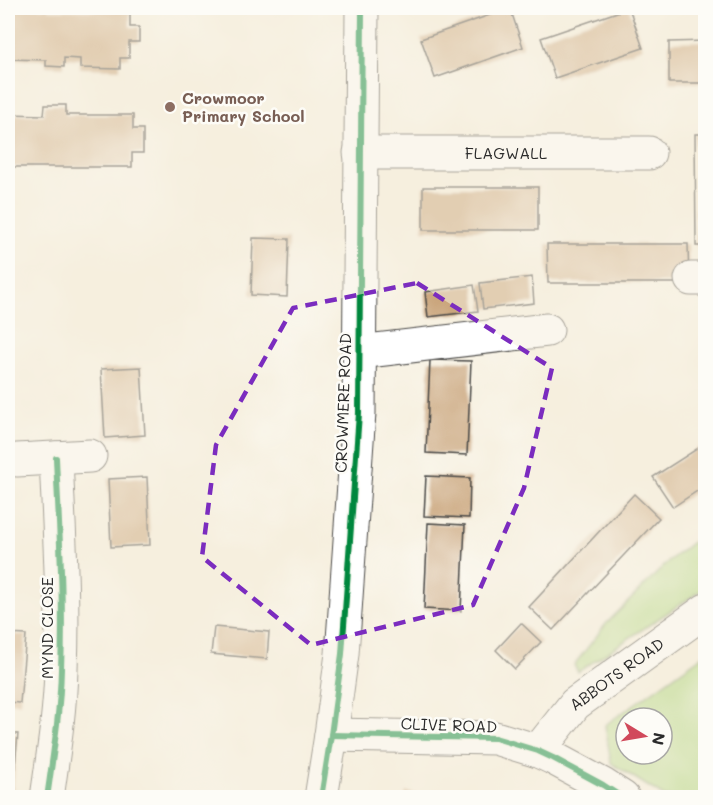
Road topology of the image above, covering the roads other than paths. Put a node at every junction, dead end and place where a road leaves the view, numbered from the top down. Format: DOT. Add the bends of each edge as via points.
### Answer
graph roads {
  1 [pos="362,8"];
  2 [pos="360,153"];
  3 [pos="649,153"];
  4 [pos="547,330"];
  5 [pos="359,352"];
  6 [pos="90,456"];
  7 [pos="56,458"];
  8 [pos="17,460"];
  9 [pos="705,610"];
  10 [pos="332,735"];
  11 [pos="538,751"];
  12 [pos="47,798"];
  13 [pos="321,798"];
  14 [pos="623,798"];
  1 -- 2 [label="street, CROWMERE ROAD"];
  2 -- 3 [label="street, FLAGWALL"];
  2 -- 5 [label="street, CROWMERE ROAD"];
  4 -- 5 [label="street"];
  5 -- 10 [label="street, CROWMERE ROAD" via="359,413 342,654"];
  6 -- 7 [label="street"];
  7 -- 8 [label="street"];
  7 -- 12 [label="street, MYND CLOSE" via="61,671"];
  9 -- 11 [label="street, ABBOTS ROAD" via="575,704"];
  10 -- 11 [label="street, CLIVE ROAD" via="495,738"];
  10 -- 13 [label="street, CROWMERE ROAD"];
  11 -- 14 [label="street, CLIVE ROAD"];
}
